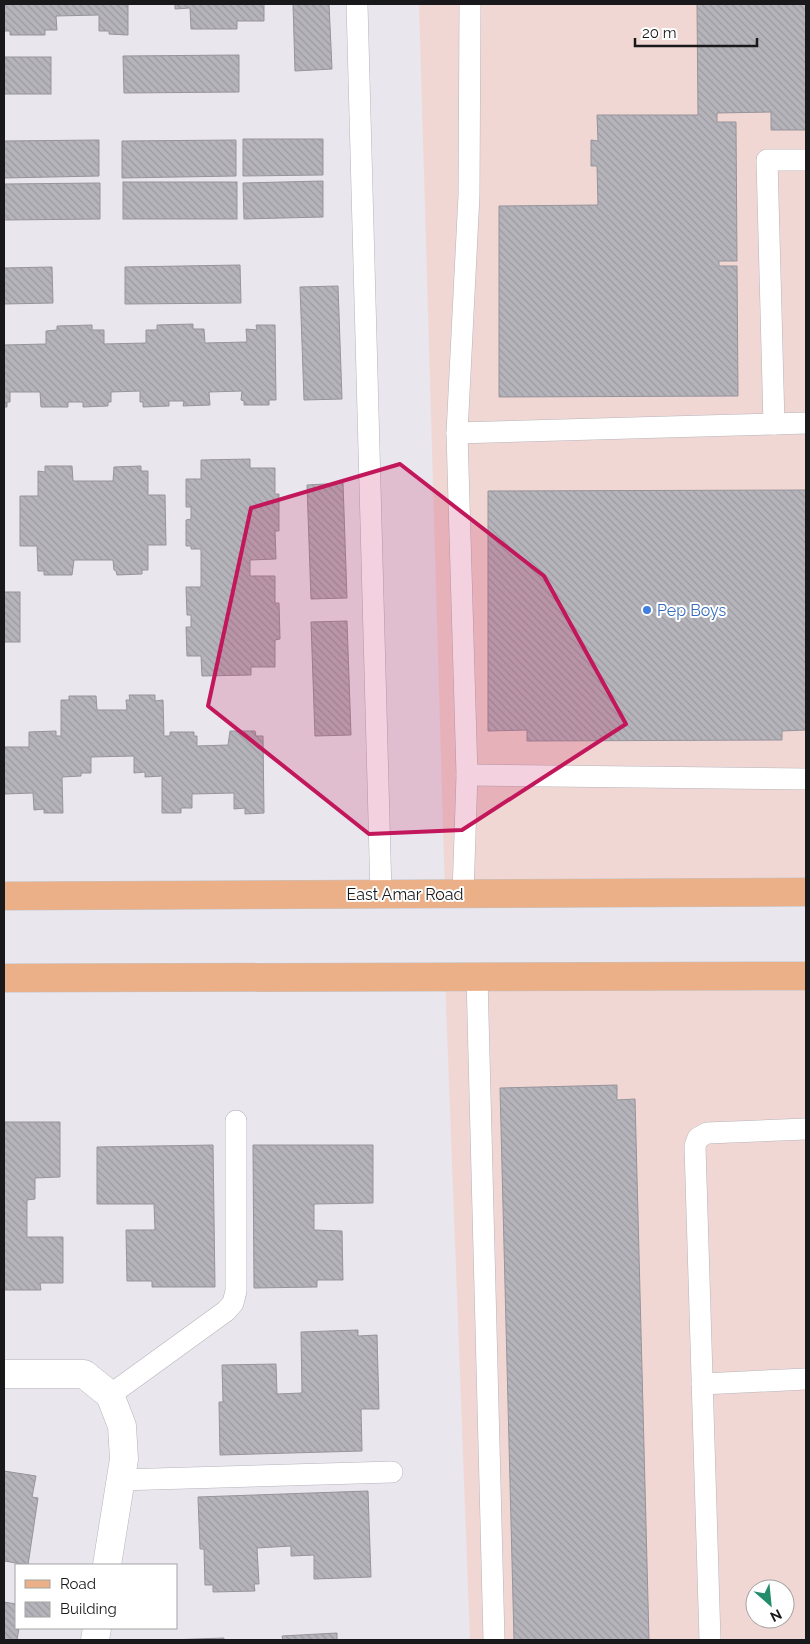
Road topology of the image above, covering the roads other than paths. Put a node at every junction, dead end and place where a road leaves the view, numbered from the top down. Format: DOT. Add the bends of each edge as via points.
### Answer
graph roads {
  1 [pos="357,4"];
  2 [pos="470,4"];
  3 [pos="806,160"];
  4 [pos="806,423"];
  5 [pos="774,424"];
  6 [pos="458,433"];
  7 [pos="467,775"];
  8 [pos="806,778"];
  9 [pos="806,892"];
  10 [pos="382,894"];
  11 [pos="463,894"];
  12 [pos="4,896"];
  13 [pos="806,976"];
  14 [pos="477,977"];
  15 [pos="4,978"];
  16 [pos="236,1121"];
  17 [pos="806,1129"];
  18 [pos="4,1374"];
  19 [pos="806,1379"];
  20 [pos="702,1384"];
  21 [pos="110,1395"];
  22 [pos="392,1472"];
  23 [pos="120,1480"];
  24 [pos="107,1564"];
  25 [pos="494,1640"];
  26 [pos="710,1640"];
  1 -- 10 [label="lane"];
  2 -- 6 [label="lane" via="469,195"];
  3 -- 5 [label="lane" via="767,160"];
  4 -- 5 [label="lane"];
  5 -- 6 [label="lane"];
  6 -- 7 [label="lane"];
  7 -- 8 [label="lane"];
  7 -- 11 [label="lane"];
  9 -- 11 [label="main road, East Amar Road"];
  10 -- 11 [label="main road, East Amar Road"];
  10 -- 12 [label="main road, East Amar Road"];
  13 -- 14 [label="main road"];
  14 -- 15 [label="main road"];
  14 -- 25 [label="lane"];
  16 -- 21 [label="lane" via="236,1291 233,1303"];
  17 -- 20 [label="lane" via="707,1133 698,1138 695,1146"];
  18 -- 21 [label="street" via="84,1374"];
  19 -- 20 [label="lane"];
  20 -- 26 [label="lane"];
  21 -- 23 [label="street" via="122,1426 124,1459"];
  22 -- 23 [label="lane"];
  23 -- 24 [label="street"];
}
